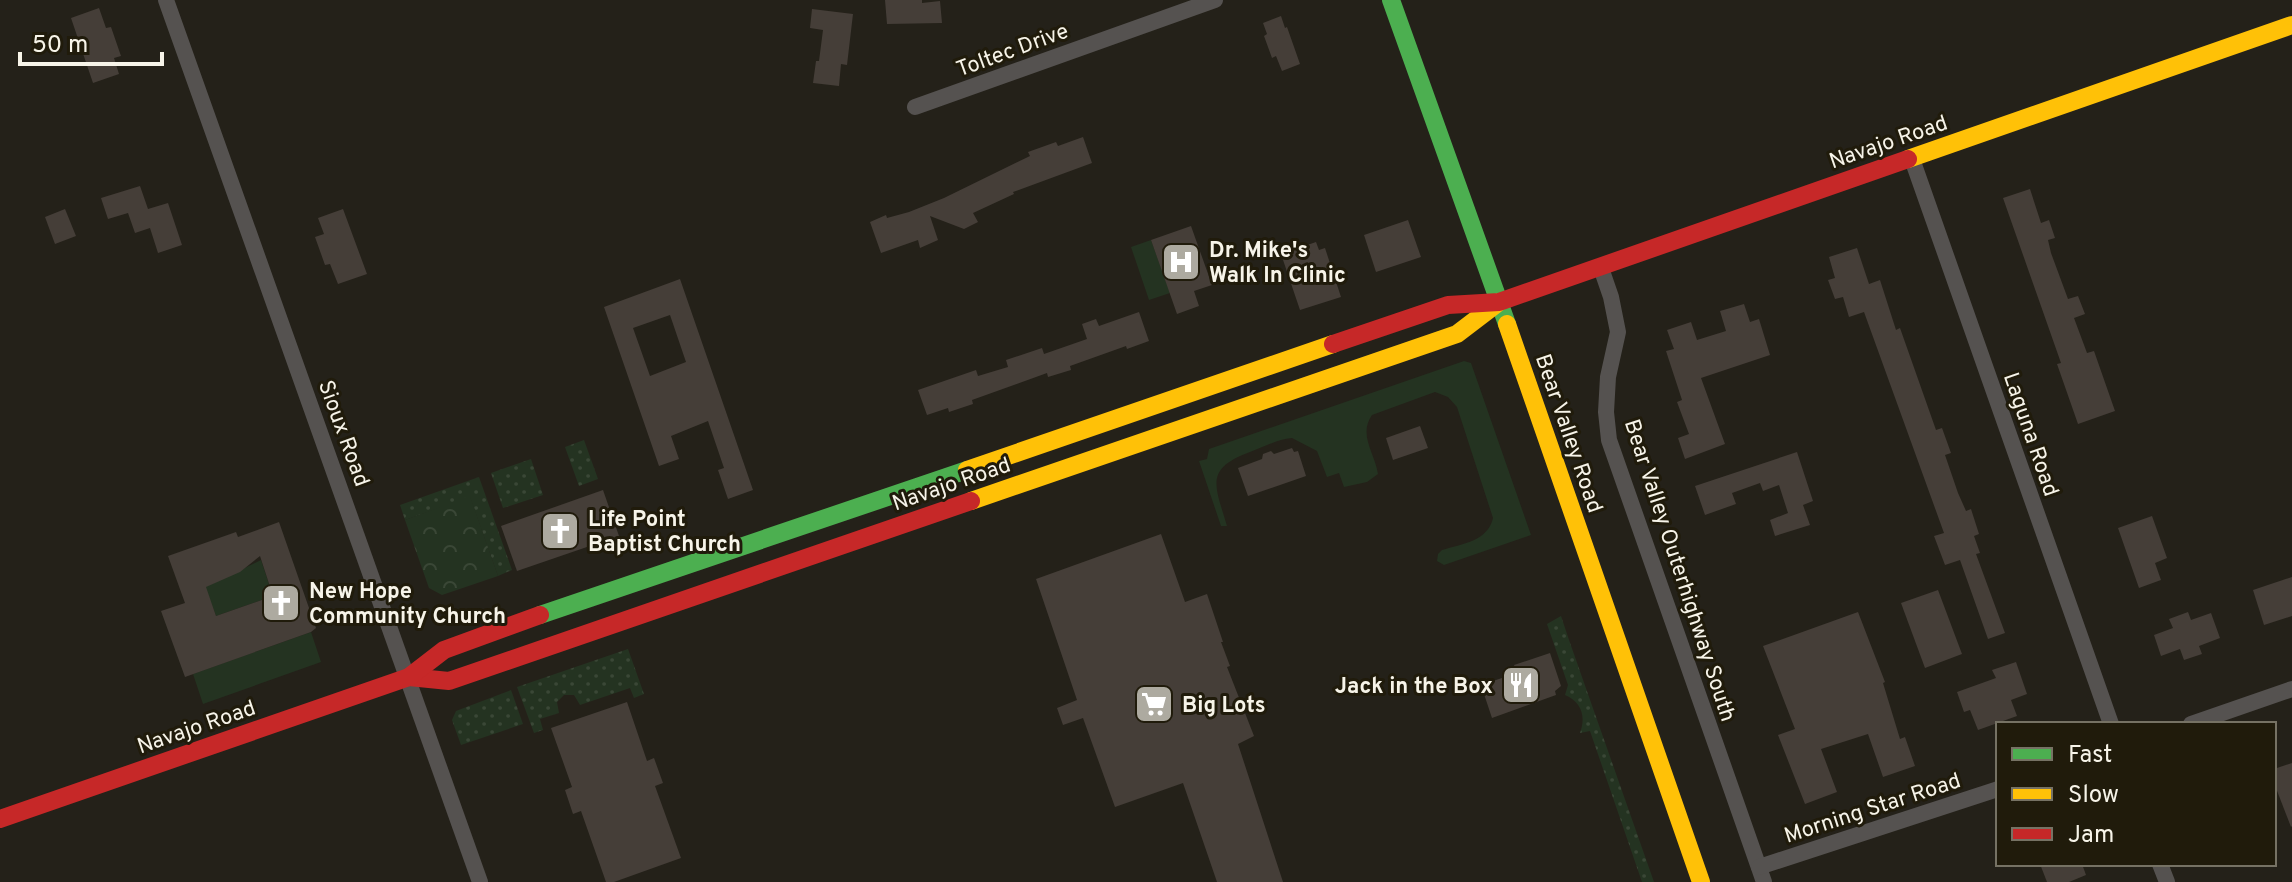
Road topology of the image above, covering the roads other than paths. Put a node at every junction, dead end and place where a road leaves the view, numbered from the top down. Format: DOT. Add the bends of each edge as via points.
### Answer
graph roads {
  1 [pos="166,0"];
  2 [pos="1215,0"];
  3 [pos="1391,0"];
  4 [pos="2292,25"];
  5 [pos="915,107"];
  6 [pos="1912,159"];
  7 [pos="1601,268"];
  8 [pos="1499,302"];
  9 [pos="409,677"];
  10 [pos="2292,689"];
  11 [pos="2110,722"];
  12 [pos="2197,722"];
  13 [pos="1996,790"];
  14 [pos="0,819"];
  15 [pos="1761,875"];
  16 [pos="480,882"];
  17 [pos="1701,882"];
  1 -- 9 [label="street, Sioux Road"];
  2 -- 5 [label="street, Toltec Drive"];
  3 -- 8 [label="main road, Bear Valley Road"];
  4 -- 6 [label="main road, Navajo Road"];
  6 -- 7 [label="main road, Navajo Road"];
  6 -- 11 [label="street, Laguna Road"];
  7 -- 8 [label="main road, Navajo Road"];
  7 -- 15 [label="street, Bear Valley Outerhighway South" via="1618,332 1608,377 1609,440"];
  8 -- 9 [label="main road, Navajo Road" via="1448,305 556,610 444,650"];
  8 -- 9 [label="main road, Navajo Road" via="1457,334 449,681"];
  8 -- 17 [label="main road, Bear Valley Road"];
  9 -- 14 [label="main road, Navajo Road"];
  9 -- 16 [label="street, Sioux Road"];
  10 -- 12 [label="street"];
  13 -- 15 [label="street, Morning Star Road"];
}
